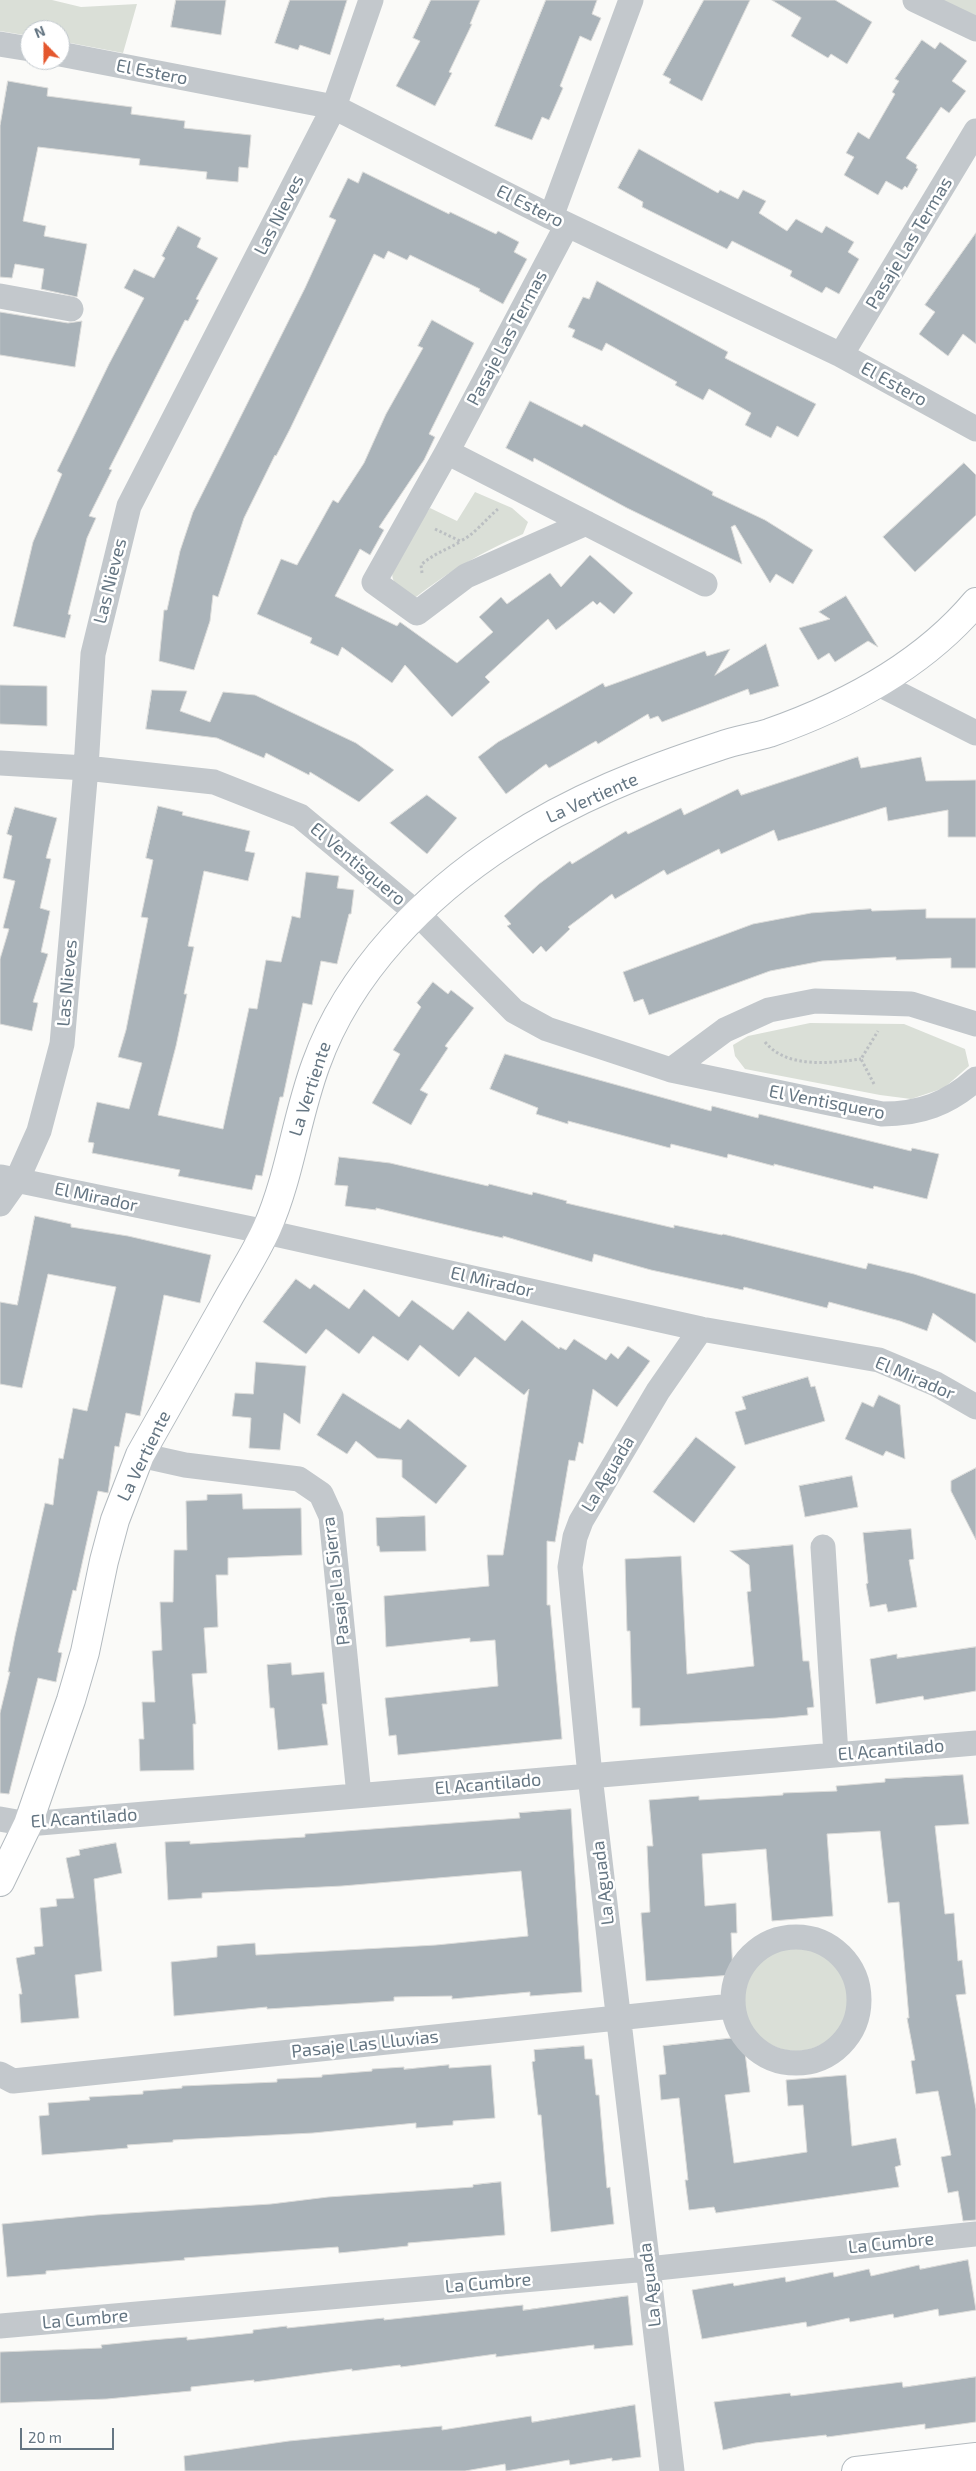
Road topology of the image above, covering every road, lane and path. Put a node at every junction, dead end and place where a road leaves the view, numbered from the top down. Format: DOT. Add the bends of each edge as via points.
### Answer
graph roads {
  1 [pos="371,0"];
  2 [pos="631,0"];
  3 [pos="915,0"];
  4 [pos="976,29"];
  5 [pos="0,44"];
  6 [pos="20,47"];
  7 [pos="70,56"];
  8 [pos="334,107"];
  9 [pos="976,131"];
  10 [pos="559,221"];
  11 [pos="0,296"];
  12 [pos="71,309"];
  13 [pos="841,355"];
  14 [pos="976,429"];
  15 [pos="447,452"];
  16 [pos="518,488"];
  17 [pos="412,513"];
  18 [pos="586,523"];
  19 [pos="704,584"];
  20 [pos="976,602"];
  21 [pos="877,683"];
  22 [pos="976,733"];
  23 [pos="0,764"];
  24 [pos="86,768"];
  25 [pos="418,914"];
  26 [pos="883,1024"];
  27 [pos="976,1024"];
  28 [pos="764,1041"];
  29 [pos="861,1059"];
  30 [pos="671,1070"];
  31 [pos="976,1079"];
  32 [pos="876,1088"];
  33 [pos="8,1178"];
  34 [pos="0,1204"];
  35 [pos="266,1232"];
  36 [pos="701,1329"];
  37 [pos="976,1407"];
  38 [pos="140,1456"];
  39 [pos="823,1546"];
  40 [pos="976,1743"];
  41 [pos="836,1755"];
  42 [pos="590,1776"];
  43 [pos="359,1795"];
  44 [pos="0,1819"];
  45 [pos="28,1824"];
  46 [pos="0,1882"];
  47 [pos="732,2006"];
  48 [pos="618,2017"];
  49 [pos="0,2074"];
  50 [pos="976,2234"];
  51 [pos="648,2269"];
  52 [pos="0,2326"];
  53 [pos="976,2457"];
  54 [pos="672,2471"];
  55 [pos="856,2471"];
  1 -- 8 [label="street, Las Nieves"];
  2 -- 10 [label="street, Pasaje Las Termas"];
  3 -- 4 [label="street"];
  5 -- 6 [label="street"];
  7 -- 8 [label="street, El Estero"];
  8 -- 10 [label="street, El Estero"];
  8 -- 24 [label="street, Las Nieves" via="129,506 93,654"];
  9 -- 13 [label="street, Pasaje Las Termas"];
  10 -- 13 [label="street, El Estero"];
  10 -- 15 [label="street, Pasaje Las Termas"];
  11 -- 12 [label="street"];
  13 -- 14 [label="street, El Estero"];
  15 -- 16 [label="street"];
  15 -- 17 [label="street, Pasaje Las Termas"];
  16 -- 17 [label="path" via="469,538 460,541 448,537"];
  16 -- 18 [label="street"];
  17 -- 18 [label="street, Pasaje Las Termas" via="374,582 417,613 466,576"];
  18 -- 19 [label="street"];
  20 -- 21 [label="street, La Vertiente" via="938,642"];
  21 -- 22 [label="street"];
  21 -- 25 [label="street, La Vertiente" via="812,717 722,745 600,791 552,814 475,864"];
  23 -- 24 [label="street, El Ventisquero"];
  24 -- 25 [label="street, El Ventisquero" via="214,782 300,816"];
  24 -- 33 [label="street, Las Nieves" via="62,1044 39,1131"];
  25 -- 30 [label="street, El Ventisquero" via="514,1011 547,1029"];
  25 -- 35 [label="street, La Vertiente" via="372,964 334,1021 315,1065 282,1190"];
  26 -- 29 [label="path"];
  27 -- 30 [label="street" via="911,1004 815,1001 769,1010 725,1030"];
  28 -- 29 [label="path" via="771,1049 803,1061 820,1063"];
  29 -- 32 [label="path"];
  30 -- 31 [label="street, El Ventisquero" via="882,1114 910,1113 944,1103"];
  33 -- 34 [label="street, Las Nieves"];
  33 -- 35 [label="street, El Mirador"];
  35 -- 36 [label="street, El Mirador"];
  35 -- 38 [label="street, La Vertiente"];
  36 -- 37 [label="street, El Mirador" via="879,1360 936,1384"];
  36 -- 42 [label="street, La Aguada" via="658,1391 581,1521 575,1537 570,1580"];
  38 -- 43 [label="street, Pasaje La Sierra" via="299,1479 321,1494 331,1516"];
  38 -- 45 [label="street, La Vertiente" via="115,1520 85,1652"];
  39 -- 41 [label="street"];
  40 -- 41 [label="street, El Acantilado"];
  41 -- 42 [label="street, El Acantilado"];
  42 -- 43 [label="street, El Acantilado"];
  42 -- 48 [label="street, La Aguada"];
  43 -- 45 [label="street, El Acantilado"];
  44 -- 45 [label="street, El Acantilado"];
  45 -- 46 [label="street, La Vertiente"];
  47 -- 47 [label="street" via="734,1984 744,1964 760,1948 780,1938 802,1936 823,1942 841,1955 854,1973 860,1994 858,2016 848,2037 832,2052 813,2062 790,2063 769,2058 751,2045 738,2027"];
  47 -- 48 [label="street, Pasaje Las Lluvias"];
  48 -- 49 [label="street, Pasaje Las Lluvias" via="13,2081"];
  48 -- 51 [label="street, La Aguada"];
  50 -- 51 [label="street, La Cumbre"];
  51 -- 52 [label="street, La Cumbre"];
  51 -- 54 [label="street, La Aguada"];
  53 -- 55 [label="street"];
}
